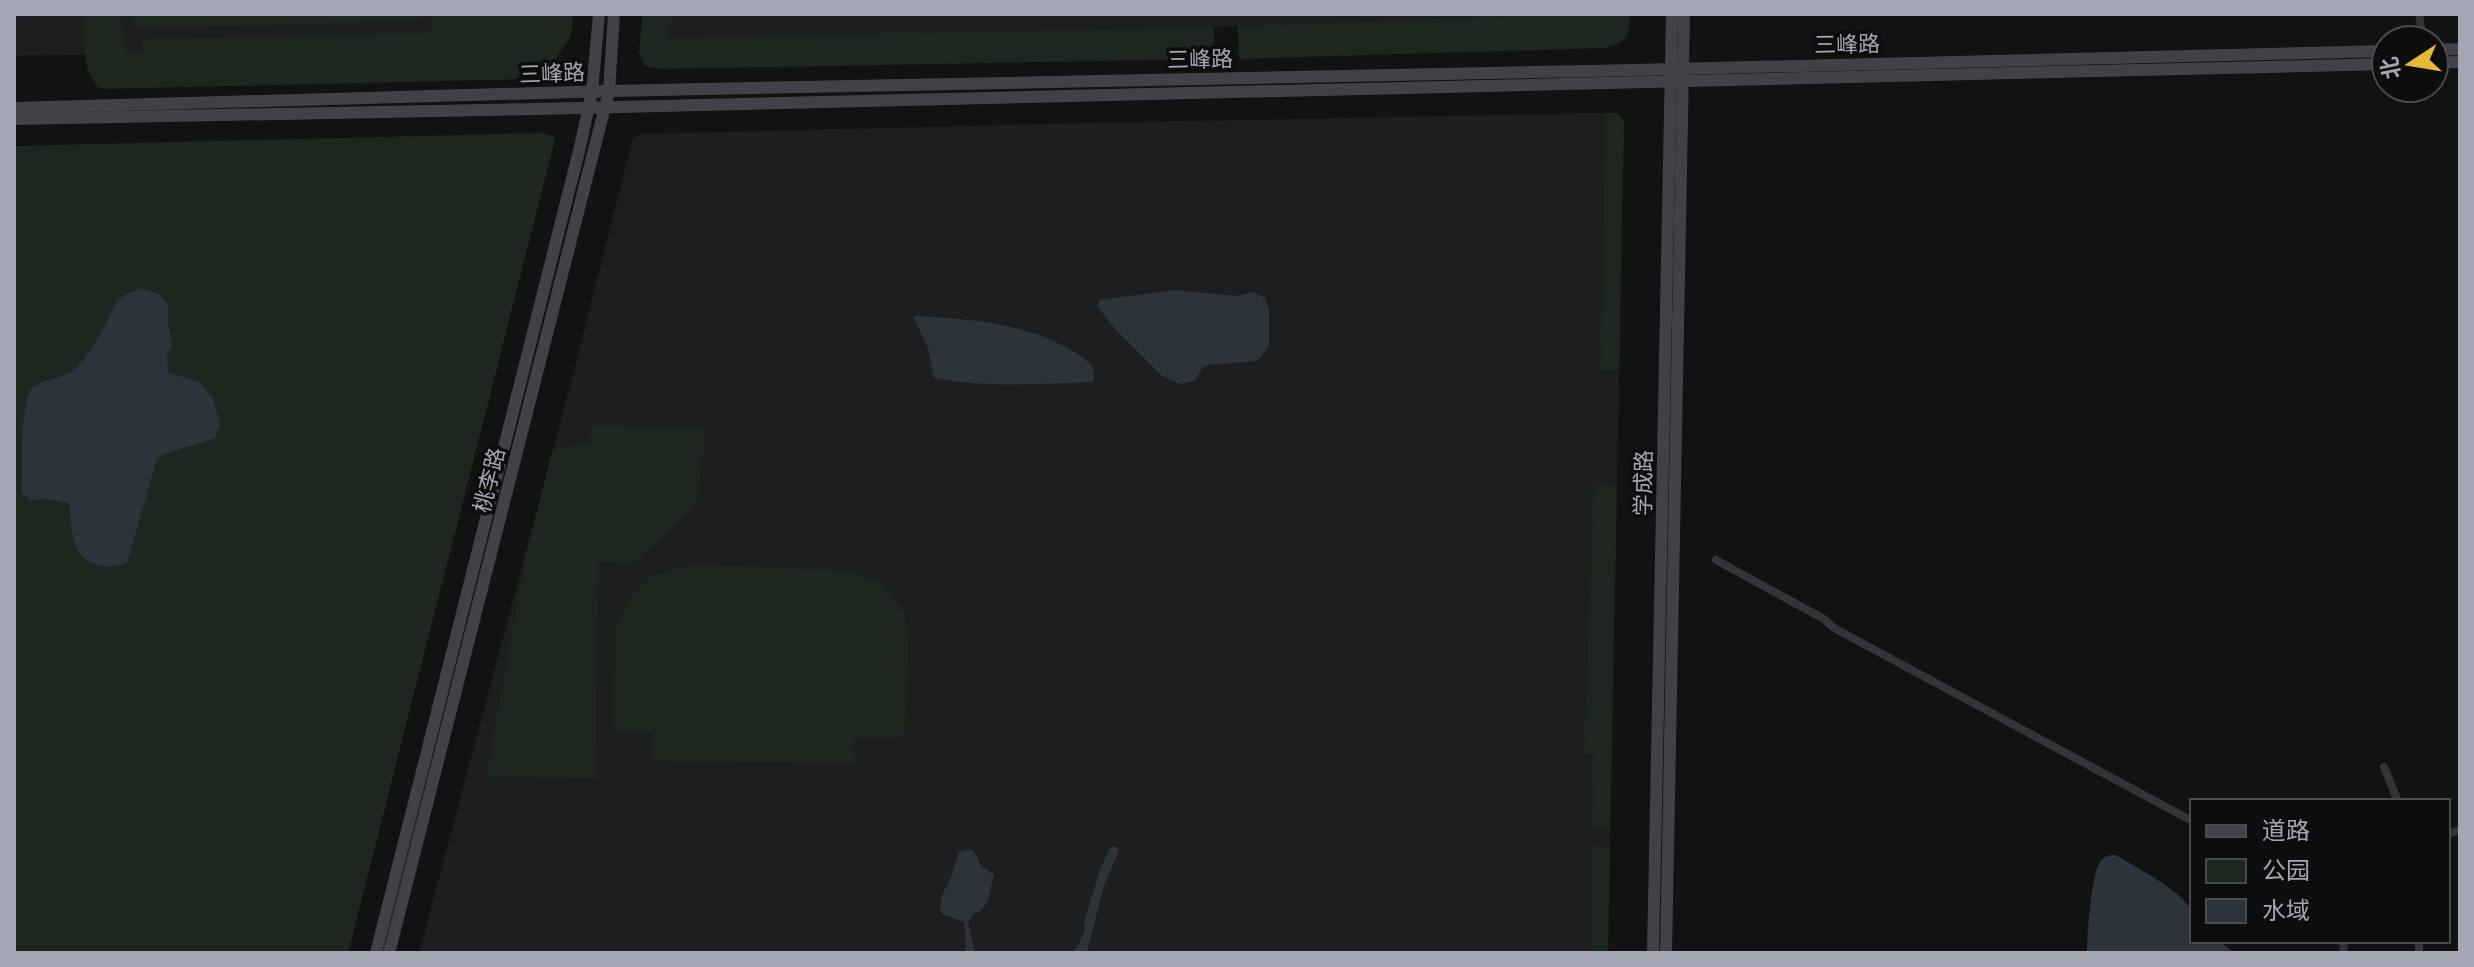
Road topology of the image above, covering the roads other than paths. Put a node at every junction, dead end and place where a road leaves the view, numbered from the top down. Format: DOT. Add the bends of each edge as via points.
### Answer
graph roads {
  1 [pos="599,14"];
  2 [pos="614,14"];
  3 [pos="1672,14"];
  4 [pos="1684,14"];
  5 [pos="2370,52"];
  6 [pos="2370,64"];
  7 [pos="1677,74"];
  8 [pos="609,91"];
  9 [pos="592,92"];
  10 [pos="588,107"];
  11 [pos="605,107"];
  12 [pos="14,108"];
  13 [pos="14,119"];
  14 [pos="1716,560"];
  15 [pos="2384,767"];
  16 [pos="2397,799"];
  17 [pos="2190,820"];
  18 [pos="376,953"];
  19 [pos="389,953"];
  20 [pos="1653,953"];
  21 [pos="1666,953"];
  1 -- 9 [label="main road, 桃李路"];
  2 -- 8 [label="main road, 桃李路"];
  3 -- 7 [label="main road, 学成路"];
  4 -- 7 [label="main road, 学成路"];
  5 -- 7 [label="main road, 三峰路"];
  6 -- 7 [label="main road, 三峰路"];
  7 -- 8 [label="main road, 三峰路"];
  7 -- 11 [label="main road, 三峰路"];
  7 -- 20 [label="main road, 学成路"];
  7 -- 21 [label="main road, 学成路"];
  8 -- 9 [label="main road, 三峰路"];
  8 -- 11 [label="main road, 桃李路"];
  9 -- 10 [label="main road, 桃李路"];
  9 -- 12 [label="main road, 三峰路"];
  10 -- 11 [label="main road, 三峰路"];
  10 -- 13 [label="main road, 三峰路"];
  10 -- 18 [label="main road, 桃李路"];
  11 -- 19 [label="main road, 桃李路"];
  14 -- 17 [label="street"];
  15 -- 16 [label="street"];
}
